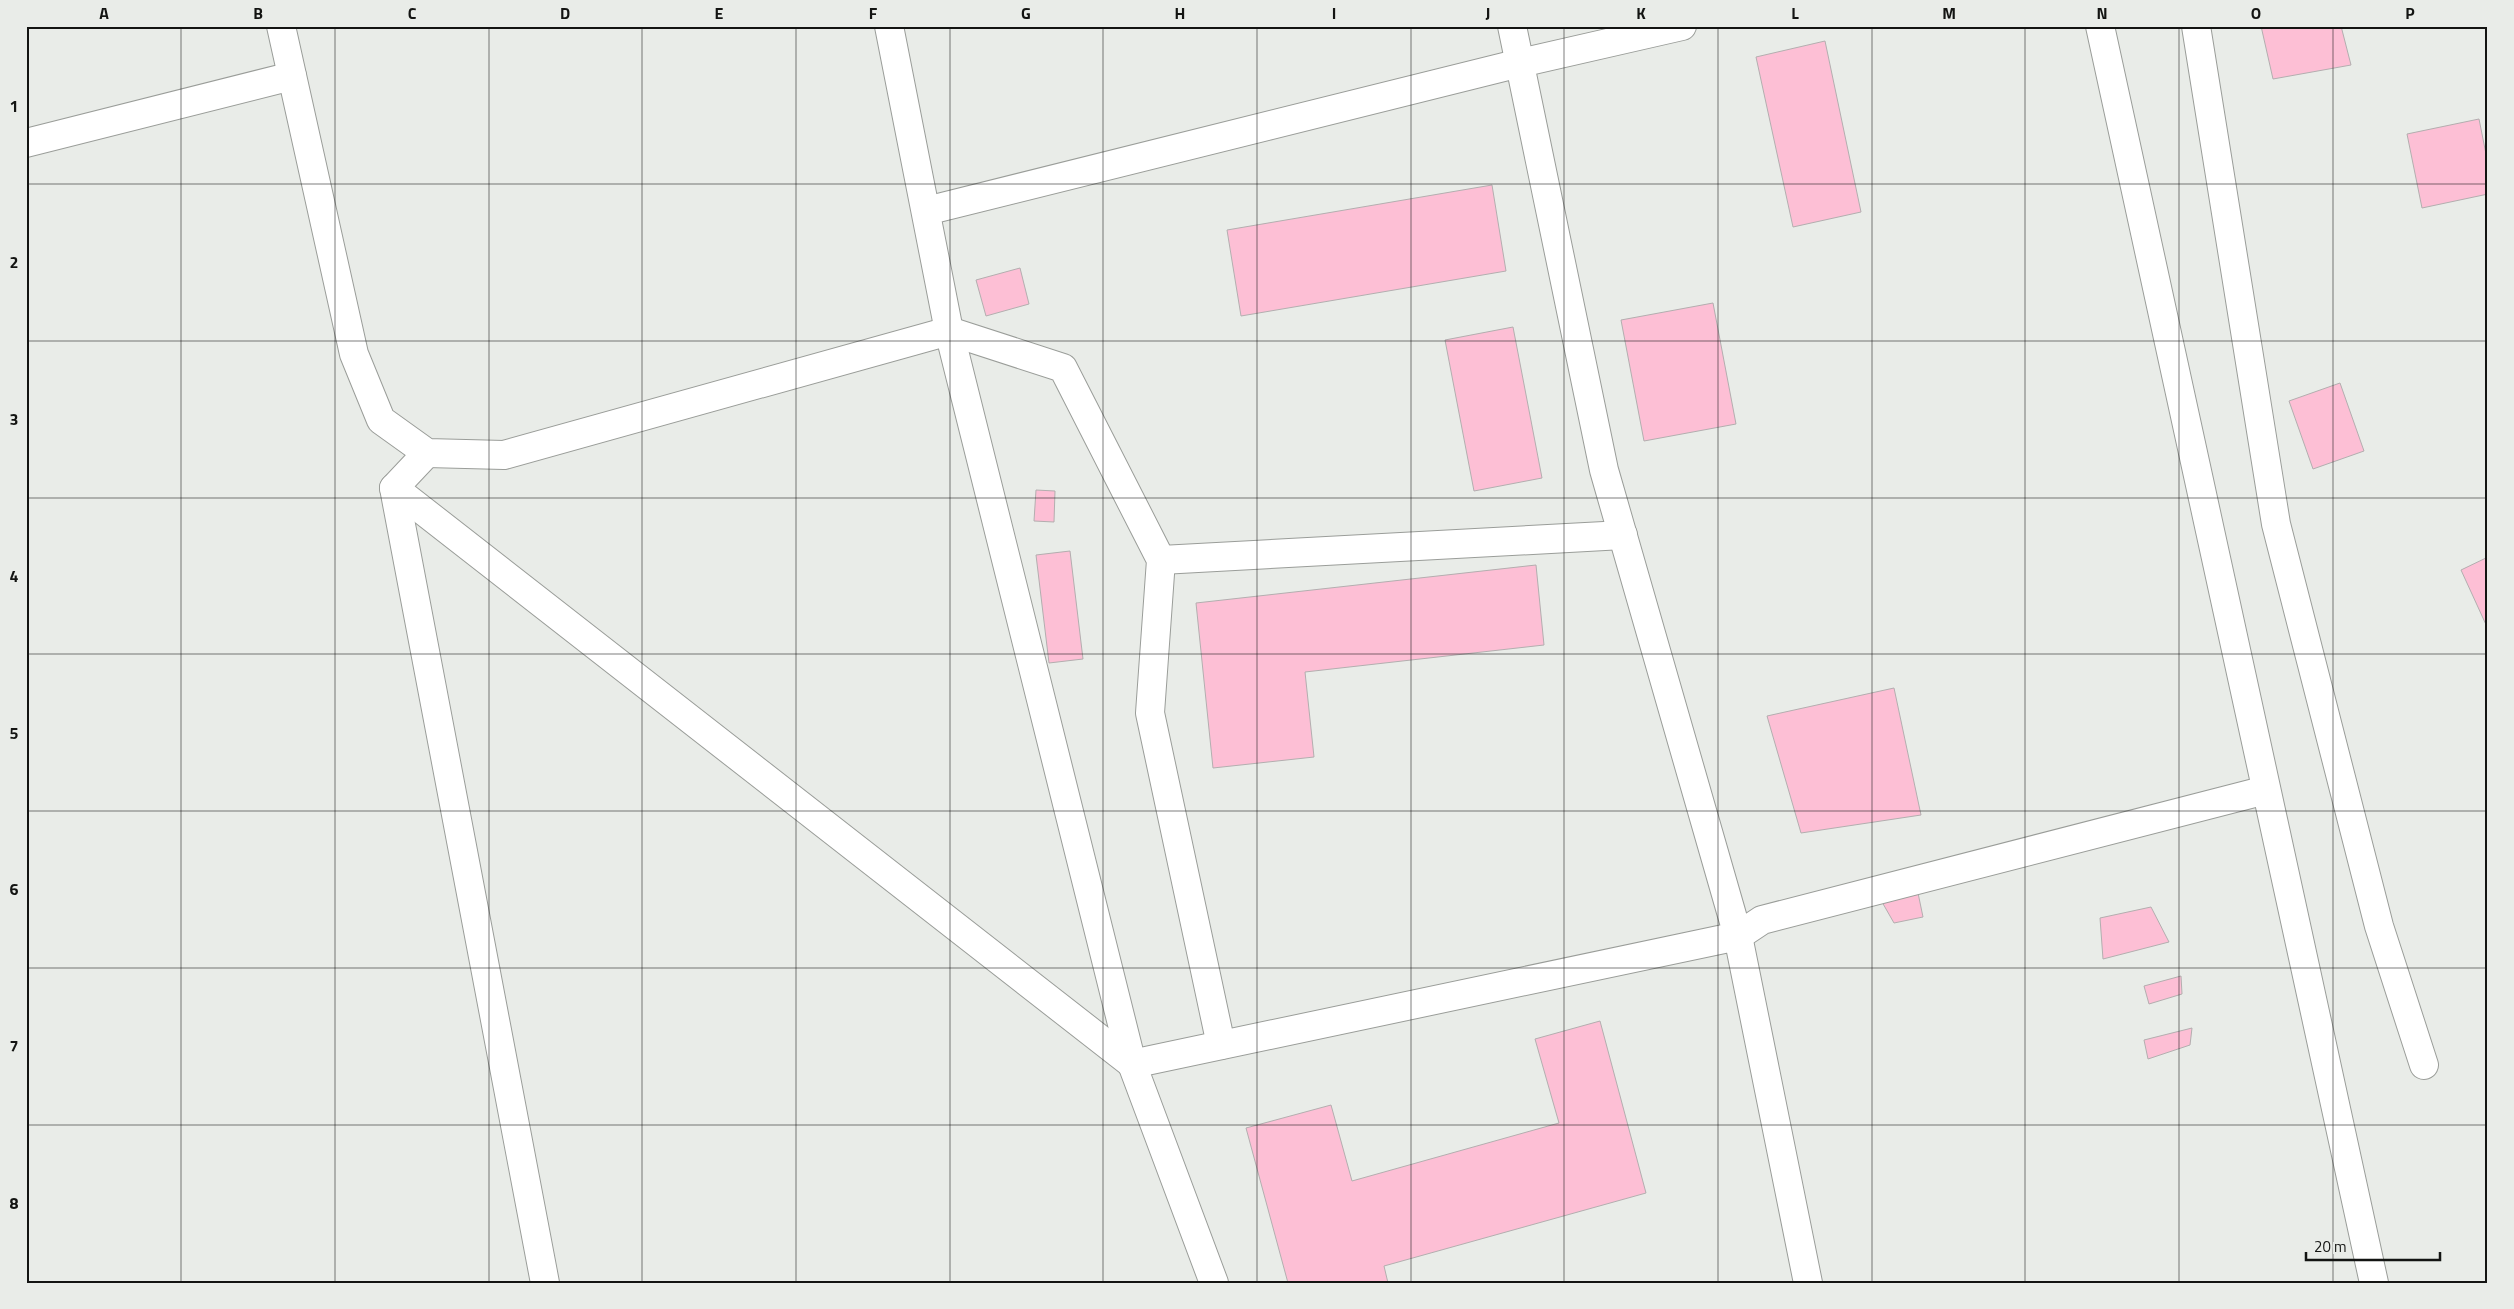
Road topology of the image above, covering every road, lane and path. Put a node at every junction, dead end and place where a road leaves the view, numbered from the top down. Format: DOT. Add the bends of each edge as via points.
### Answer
graph roads {
  1 [pos="281,26"];
  2 [pos="889,26"];
  3 [pos="1512,26"];
  4 [pos="1682,26"];
  5 [pos="2100,26"];
  6 [pos="2196,26"];
  7 [pos="1520,63"];
  8 [pos="292,76"];
  9 [pos="26,144"];
  10 [pos="926,210"];
  11 [pos="949,331"];
  12 [pos="427,453"];
  13 [pos="394,488"];
  14 [pos="1623,535"];
  15 [pos="1160,560"];
  16 [pos="2266,790"];
  17 [pos="1738,936"];
  18 [pos="1221,1044"];
  19 [pos="1132,1064"];
  20 [pos="2424,1065"];
  21 [pos="545,1283"];
  22 [pos="1214,1283"];
  23 [pos="1808,1283"];
  24 [pos="2374,1283"];
  1 -- 8 [label="street"];
  2 -- 10 [label="street"];
  3 -- 7 [label="street"];
  4 -- 7 [label="street"];
  5 -- 16 [label="street"];
  6 -- 20 [label="street" via="2276,524 2379,926"];
  7 -- 10 [label="street"];
  7 -- 14 [label="street" via="1604,470"];
  8 -- 9 [label="street"];
  8 -- 12 [label="street" via="354,354 380,420"];
  10 -- 11 [label="street"];
  11 -- 12 [label="street" via="504,455"];
  11 -- 15 [label="street" via="1063,368"];
  11 -- 19 [label="street"];
  12 -- 13 [label="street"];
  13 -- 19 [label="street"];
  13 -- 21 [label="street"];
  14 -- 15 [label="street"];
  14 -- 17 [label="street"];
  15 -- 18 [label="street" via="1150,713"];
  16 -- 17 [label="street" via="1762,920"];
  16 -- 24 [label="street"];
  17 -- 18 [label="street"];
  17 -- 23 [label="street"];
  18 -- 19 [label="street"];
  19 -- 22 [label="street"];
}
